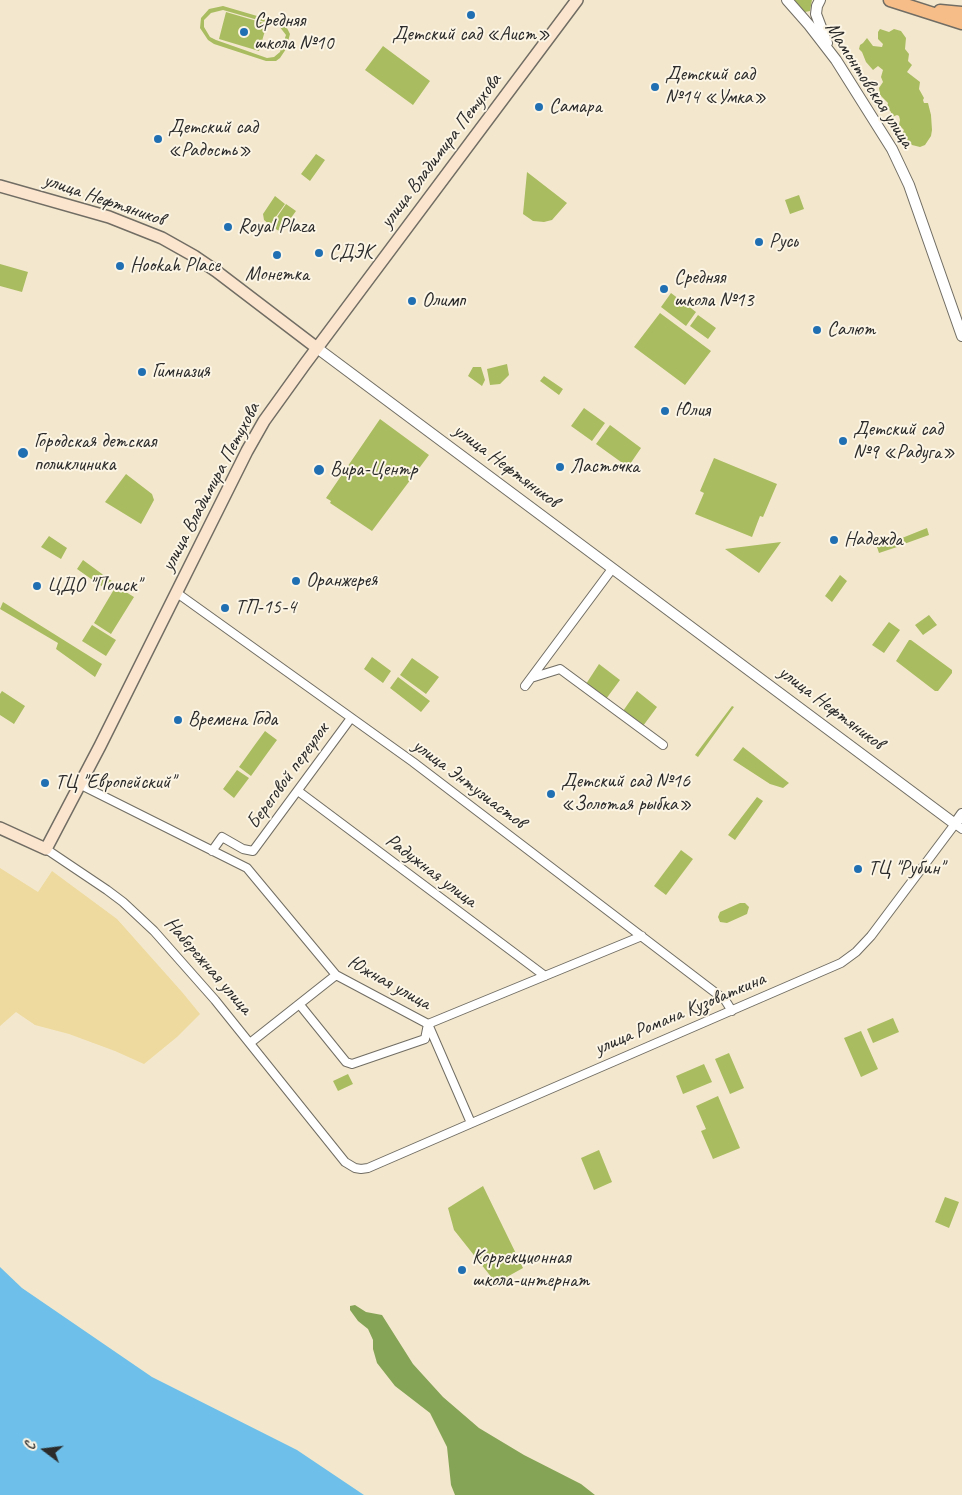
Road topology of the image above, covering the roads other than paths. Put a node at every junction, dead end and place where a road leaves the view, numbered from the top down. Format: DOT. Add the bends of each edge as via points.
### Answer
graph roads {
  1 [pos="577,0"];
  2 [pos="787,0"];
  3 [pos="820,0"];
  4 [pos="890,0"];
  5 [pos="908,7"];
  6 [pos="962,13"];
  7 [pos="962,23"];
  8 [pos="831,53"];
  9 [pos="0,186"];
  10 [pos="962,336"];
  11 [pos="317,348"];
  12 [pos="612,568"];
  13 [pos="177,592"];
  14 [pos="531,678"];
  15 [pos="525,686"];
  16 [pos="351,718"];
  17 [pos="663,744"];
  18 [pos="80,785"];
  19 [pos="298,791"];
  20 [pos="962,814"];
  21 [pos="958,827"];
  22 [pos="0,828"];
  23 [pos="46,849"];
  24 [pos="212,850"];
  25 [pos="642,936"];
  26 [pos="336,975"];
  27 [pos="545,976"];
  28 [pos="300,1005"];
  29 [pos="732,1011"];
  30 [pos="428,1024"];
  31 [pos="250,1043"];
  32 [pos="471,1124"];
  33 [pos="354,1168"];
  1 -- 11 [label="main road, улица Владимира Петухова"];
  2 -- 8 [label="street, Мамонтовская улица"];
  3 -- 8 [label="street" via="816,14"];
  4 -- 5 [label="main road"];
  5 -- 6 [label="main road"];
  5 -- 7 [label="main road"];
  8 -- 10 [label="street, Мамонтовская улица" via="877,122 903,172"];
  9 -- 11 [label="main road, улица Нефтяников" via="109,217 167,241 216,271"];
  11 -- 12 [label="street, улица Нефтяников"];
  11 -- 13 [label="main road, улица Владимира Петухова" via="257,433"];
  12 -- 14 [label="street"];
  12 -- 21 [label="street, улица Нефтяников"];
  13 -- 16 [label="street, улица Энтузиастов"];
  13 -- 18 [label="main road, улица Владимира Петухова"];
  14 -- 15 [label="street"];
  14 -- 17 [label="street" via="560,669"];
  16 -- 19 [label="street, Береговой переулок"];
  16 -- 25 [label="street, улица Энтузиастов"];
  18 -- 23 [label="main road, улица Владимира Петухова"];
  18 -- 24 [label="street, Южная улица"];
  19 -- 24 [label="street, Береговой переулок" via="253,851 222,837"];
  19 -- 27 [label="street, Радужная улица"];
  20 -- 21 [label="street, улица Романа Кузоваткина"];
  21 -- 29 [label="street, улица Романа Кузоваткина" via="856,952 834,967"];
  22 -- 23 [label="main road, Набережная улица"];
  23 -- 31 [label="street, Набережная улица" via="90,877 139,916"];
  24 -- 26 [label="street, Южная улица" via="247,868"];
  25 -- 27 [label="street, Южная улица"];
  25 -- 29 [label="street, улица Энтузиастов" via="725,1000"];
  26 -- 28 [label="street"];
  26 -- 30 [label="street, Южная улица"];
  27 -- 30 [label="street, Южная улица"];
  28 -- 30 [label="street" via="346,1062 352,1064 425,1039"];
  28 -- 31 [label="street"];
  29 -- 32 [label="street, улица Романа Кузоваткина"];
  30 -- 32 [label="street"];
  31 -- 33 [label="street, Набережная улица" via="345,1162"];
  32 -- 33 [label="street, улица Романа Кузоваткина" via="368,1168"];
}
